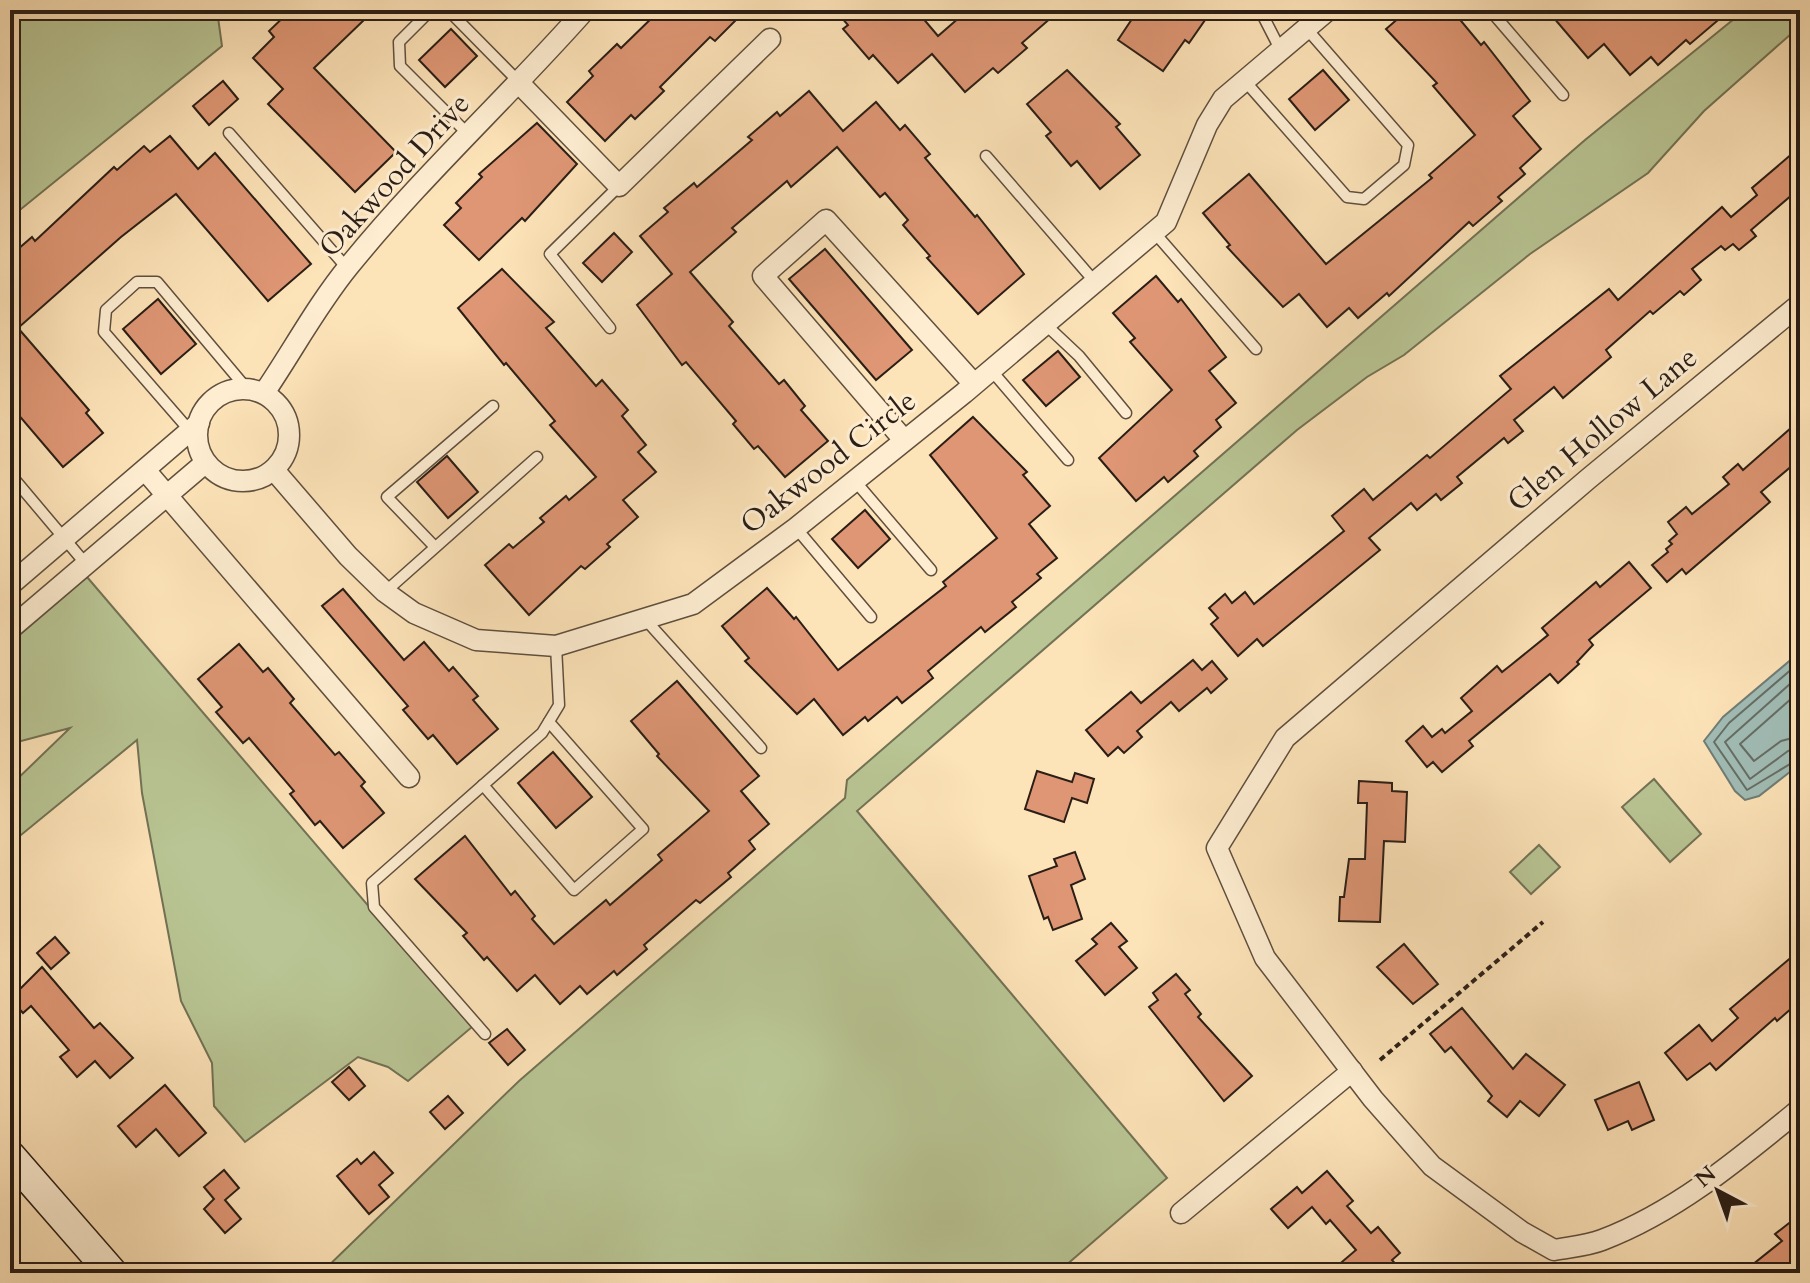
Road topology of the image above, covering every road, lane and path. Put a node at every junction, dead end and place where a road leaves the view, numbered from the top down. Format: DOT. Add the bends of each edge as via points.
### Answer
graph roads {
  1 [pos="585,10"];
  2 [pos="1260,10"];
  3 [pos="1328,10"];
  4 [pos="1490,10"];
  5 [pos="1305,28"];
  6 [pos="770,39"];
  7 [pos="1280,49"];
  8 [pos="1243,79"];
  9 [pos="520,84"];
  10 [pos="1563,95"];
  11 [pos="229,133"];
  12 [pos="469,135"];
  13 [pos="986,156"];
  14 [pos="619,186"];
  15 [pos="1154,232"];
  16 [pos="347,268"];
  17 [pos="1095,282"];
  18 [pos="1800,304"];
  19 [pos="1045,324"];
  20 [pos="610,328"];
  21 [pos="1256,349"];
  22 [pos="991,370"];
  23 [pos="974,384"];
  24 [pos="256,391"];
  25 [pos="493,406"];
  26 [pos="1126,413"];
  27 [pos="194,427"];
  28 [pos="904,440"];
  29 [pos="537,457"];
  30 [pos="1068,460"];
  31 [pos="205,463"];
  32 [pos="145,470"];
  33 [pos="274,470"];
  34 [pos="10,474"];
  35 [pos="855,481"];
  36 [pos="167,496"];
  37 [pos="796,528"];
  38 [pos="65,539"];
  39 [pos="435,547"];
  40 [pos="85,563"];
  41 [pos="931,570"];
  42 [pos="10,585"];
  43 [pos="385,592"];
  44 [pos="871,617"];
  45 [pos="645,619"];
  46 [pos="10,629"];
  47 [pos="556,646"];
  48 [pos="549,722"];
  49 [pos="761,748"];
  50 [pos="409,777"];
  51 [pos="483,785"];
  52 [pos="1543,922"];
  53 [pos="485,1034"];
  54 [pos="1380,1060"];
  55 [pos="1352,1071"];
  56 [pos="1800,1109"];
  57 [pos="10,1156"];
  58 [pos="1181,1213"];
  59 [pos="112,1273"];
  1 -- 9 [label="street, Oakwood Drive"];
  2 -- 7 [label="lane"];
  3 -- 5 [label="street, Oakwood Circle"];
  4 -- 10 [label="lane"];
  5 -- 7 [label="street, Oakwood Circle"];
  5 -- 8 [label="lane" via="1408,145 1404,165 1364,199 1347,197"];
  6 -- 14 [label="street"];
  7 -- 8 [label="street, Oakwood Circle"];
  8 -- 15 [label="street, Oakwood Circle" via="1207,125 1166,222"];
  9 -- 12 [label="street, Oakwood Drive"];
  9 -- 12 [label="lane" via="451,13 428,13 399,42 400,66"];
  9 -- 14 [label="street"];
  11 -- 16 [label="lane"];
  12 -- 16 [label="street, Oakwood Drive"];
  13 -- 17 [label="lane"];
  14 -- 20 [label="lane" via="550,254"];
  15 -- 17 [label="street, Oakwood Circle"];
  15 -- 21 [label="lane"];
  16 -- 24 [label="street, Oakwood Drive"];
  17 -- 19 [label="street, Oakwood Circle"];
  18 -- 55 [label="street, Glen Hollow Lane" via="1285,738 1217,848 1265,958"];
  19 -- 22 [label="street, Oakwood Circle"];
  19 -- 26 [label="lane"];
  22 -- 23 [label="street, Oakwood Circle"];
  22 -- 30 [label="lane"];
  23 -- 28 [label="street, Oakwood Circle"];
  23 -- 28 [label="street" via="826,220 763,276"];
  24 -- 27 [label="street" via="220,395"];
  24 -- 27 [label="lane" via="157,282 137,282 106,310 104,332"];
  24 -- 33 [label="street" via="286,416 290,430 288,446"];
  25 -- 39 [label="lane" via="387,497"];
  27 -- 31 [label="street"];
  27 -- 32 [label="street"];
  28 -- 35 [label="street, Oakwood Circle"];
  29 -- 39 [label="lane"];
  31 -- 33 [label="street" via="228,480 243,482"];
  31 -- 36 [label="street"];
  32 -- 36 [label="street"];
  32 -- 38 [label="street"];
  33 -- 43 [label="street, Oakwood Circle"];
  34 -- 38 [label="lane"];
  35 -- 37 [label="street, Oakwood Circle"];
  35 -- 41 [label="lane"];
  36 -- 40 [label="street"];
  36 -- 50 [label="street"];
  37 -- 44 [label="lane"];
  37 -- 45 [label="street, Oakwood Circle" via="693,604"];
  38 -- 40 [label="lane"];
  38 -- 42 [label="street"];
  39 -- 43 [label="lane"];
  40 -- 46 [label="street"];
  43 -- 47 [label="street, Oakwood Circle" via="414,613 476,640"];
  45 -- 47 [label="street, Oakwood Circle"];
  45 -- 49 [label="lane"];
  47 -- 48 [label="lane" via="559,705"];
  48 -- 51 [label="lane"];
  48 -- 51 [label="lane" via="643,829 574,890"];
  51 -- 53 [label="lane" via="372,883 374,907"];
  52 -- 54 [label="path"];
  55 -- 56 [label="street" via="1432,1166 1554,1250 1600,1241 1664,1209 1727,1168"];
  55 -- 58 [label="street"];
  57 -- 59 [label="main road"];
}
